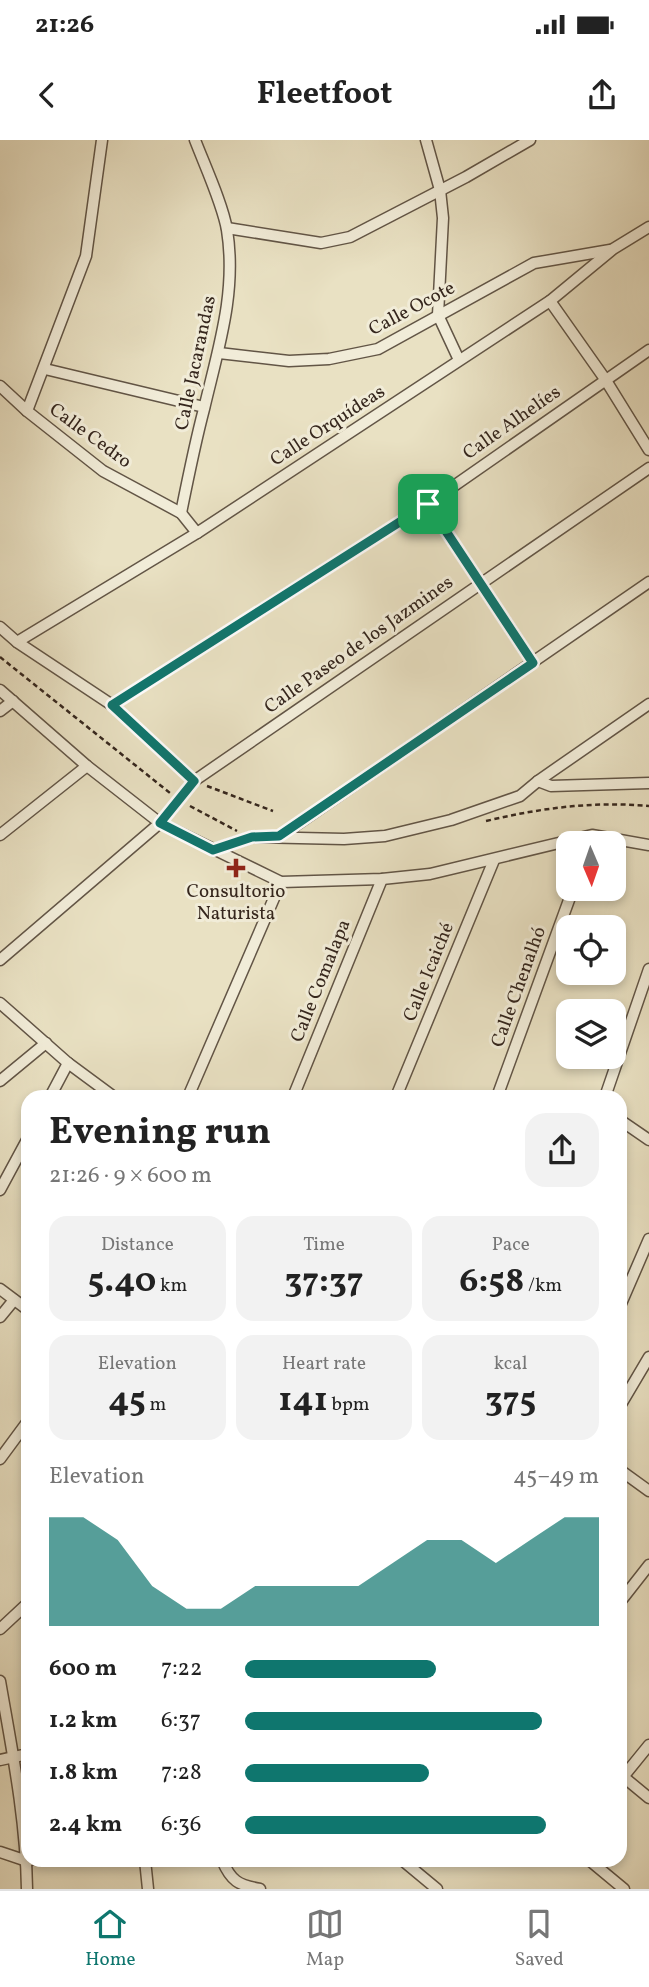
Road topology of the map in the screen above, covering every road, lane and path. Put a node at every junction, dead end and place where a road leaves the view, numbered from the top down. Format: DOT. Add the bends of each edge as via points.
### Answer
graph roads {
  1 [pos="102,140"];
  2 [pos="195,140"];
  3 [pos="426,140"];
  4 [pos="530,140"];
  5 [pos="440,190"];
  6 [pos="649,227"];
  7 [pos="227,228"];
  8 [pos="613,250"];
  9 [pos="550,301"];
  10 [pos="438,315"];
  11 [pos="649,350"];
  12 [pos="219,353"];
  13 [pos="459,360"];
  14 [pos="45,369"];
  15 [pos="605,379"];
  16 [pos="1,388"];
  17 [pos="204,407"];
  18 [pos="27,411"];
  19 [pos="649,450"];
  20 [pos="649,468"];
  21 [pos="428,504"];
  22 [pos="181,513"];
  23 [pos="197,533"];
  24 [pos="649,582"];
  25 [pos="480,583"];
  26 [pos="2,631"];
  27 [pos="17,642"];
  28 [pos="0,657"];
  29 [pos="533,663"];
  30 [pos="0,690"];
  31 [pos="13,701"];
  32 [pos="649,704"];
  33 [pos="112,705"];
  34 [pos="0,711"];
  35 [pos="87,766"];
  36 [pos="194,781"];
  37 [pos="538,781"];
  38 [pos="649,783"];
  39 [pos="181,800"];
  40 [pos="649,806"];
  41 [pos="273,811"];
  42 [pos="485,822"];
  43 [pos="160,823"];
  44 [pos="0,835"];
  45 [pos="279,836"];
  46 [pos="252,837"];
  47 [pos="626,843"];
  48 [pos="649,845"];
  49 [pos="556,847"];
  50 [pos="213,850"];
  51 [pos="494,860"];
  52 [pos="382,879"];
  53 [pos="281,882"];
  54 [pos="569,901"];
  55 [pos="0,960"];
  56 [pos="649,969"];
  57 [pos="0,1003"];
  58 [pos="46,1043"];
  59 [pos="68,1063"];
  60 [pos="0,1081"];
  61 [pos="54,1090"];
  62 [pos="105,1090"];
  63 [pos="191,1090"];
  64 [pos="296,1090"];
  65 [pos="399,1090"];
  66 [pos="501,1090"];
  67 [pos="607,1090"];
  68 [pos="627,1125"];
  69 [pos="649,1140"];
  70 [pos="21,1151"];
  71 [pos="0,1190"];
  72 [pos="649,1238"];
  73 [pos="0,1289"];
  74 [pos="627,1290"];
  75 [pos="14,1300"];
  76 [pos="21,1305"];
  77 [pos="0,1317"];
  78 [pos="649,1357"];
  79 [pos="627,1394"];
  80 [pos="21,1430"];
  81 [pos="0,1459"];
  82 [pos="627,1475"];
  83 [pos="649,1491"];
  84 [pos="649,1565"];
  85 [pos="627,1593"];
  86 [pos="21,1610"];
  87 [pos="0,1629"];
  88 [pos="0,1681"];
  89 [pos="649,1745"];
  90 [pos="21,1756"];
  91 [pos="14,1758"];
  92 [pos="0,1760"];
  93 [pos="627,1769"];
  94 [pos="627,1781"];
  95 [pos="649,1798"];
  96 [pos="21,1806"];
  97 [pos="0,1852"];
  98 [pos="21,1859"];
  99 [pos="29,1867"];
  100 [pos="146,1867"];
  101 [pos="225,1867"];
  102 [pos="410,1867"];
  103 [pos="597,1867"];
  104 [pos="27,1889"];
  105 [pos="148,1889"];
  106 [pos="260,1889"];
  107 [pos="437,1889"];
  108 [pos="624,1889"];
  1 -- 14 [label="street" via="86,256"];
  2 -- 7 [label="street, Calle Jacarandas"];
  3 -- 5 [label="street"];
  4 -- 5 [label="street"];
  5 -- 7 [label="street" via="350,237 321,243"];
  5 -- 10 [label="street"];
  6 -- 8 [label="street, Calle Orquídeas"];
  7 -- 12 [label="street, Calle Jacarandas" via="229,301"];
  8 -- 9 [label="street, Calle Orquídeas"];
  8 -- 10 [label="street, Calle Ocote" via="534,263"];
  9 -- 13 [label="street, Calle Orquídeas"];
  9 -- 15 [label="street"];
  10 -- 12 [label="street, Calle Ocote" via="378,349 329,359"];
  10 -- 13 [label="street"];
  11 -- 15 [label="street, Calle Alhelíes"];
  12 -- 17 [label="street, Calle Jacarandas"];
  13 -- 23 [label="street, Calle Orquídeas"];
  14 -- 17 [label="street"];
  14 -- 18 [label="street"];
  15 -- 19 [label="street"];
  15 -- 21 [label="street, Calle Alhelíes"];
  16 -- 18 [label="street, Calle Cedro"];
  17 -- 22 [label="street, Calle Jacarandas"];
  18 -- 22 [label="street, Calle Cedro" via="103,471"];
  20 -- 25 [label="street, Calle Paseo de los Jazmines"];
  21 -- 25 [label="street"];
  21 -- 33 [label="street, Calle Alhelíes"];
  22 -- 23 [label="street, Calle Cedro"];
  23 -- 27 [label="street, Calle Orquídeas"];
  24 -- 29 [label="street"];
  25 -- 29 [label="street"];
  25 -- 36 [label="street, Calle Paseo de los Jazmines"];
  26 -- 27 [label="street"];
  27 -- 33 [label="street"];
  28 -- 39 [label="path"];
  29 -- 45 [label="street"];
  30 -- 31 [label="street"];
  31 -- 34 [label="street"];
  31 -- 35 [label="street"];
  32 -- 37 [label="street"];
  33 -- 36 [label="street"];
  35 -- 43 [label="street"];
  35 -- 44 [label="street"];
  36 -- 39 [label="street"];
  36 -- 41 [label="path"];
  37 -- 38 [label="street" via="551,786"];
  37 -- 45 [label="street" via="520,796 385,836"];
  39 -- 43 [label="street"];
  39 -- 46 [label="path"];
  40 -- 42 [label="path" via="586,803"];
  43 -- 50 [label="street"];
  43 -- 55 [label="street"];
  45 -- 46 [label="street"];
  46 -- 50 [label="street"];
  47 -- 48 [label="street"];
  49 -- 51 [label="street"];
  50 -- 53 [label="street"];
  51 -- 52 [label="street"];
  51 -- 65 [label="street, Calle Icaiché"];
  52 -- 53 [label="street"];
  52 -- 64 [label="street, Calle Comalapa"];
  53 -- 63 [label="street"];
  54 -- 66 [label="street, Calle Chenalhó"];
  56 -- 67 [label="street"];
  57 -- 58 [label="street"];
  58 -- 59 [label="street"];
  58 -- 60 [label="street"];
  59 -- 61 [label="street"];
  59 -- 62 [label="street"];
  68 -- 69 [label="street"];
  70 -- 71 [label="street"];
  72 -- 74 [label="street"];
  73 -- 75 [label="street"];
  75 -- 76 [label="street"];
  75 -- 77 [label="street"];
  78 -- 79 [label="street"];
  80 -- 81 [label="street"];
  82 -- 83 [label="street"];
  84 -- 85 [label="street"];
  86 -- 87 [label="street"];
  88 -- 91 [label="street"];
  89 -- 93 [label="street"];
  90 -- 91 [label="street"];
  91 -- 92 [label="street"];
  91 -- 96 [label="street"];
  94 -- 95 [label="street"];
  97 -- 98 [label="street"];
  99 -- 104 [label="street"];
  100 -- 105 [label="street"];
  101 -- 106 [label="street" via="229,1877"];
  102 -- 107 [label="street"];
  103 -- 108 [label="street"];
}
